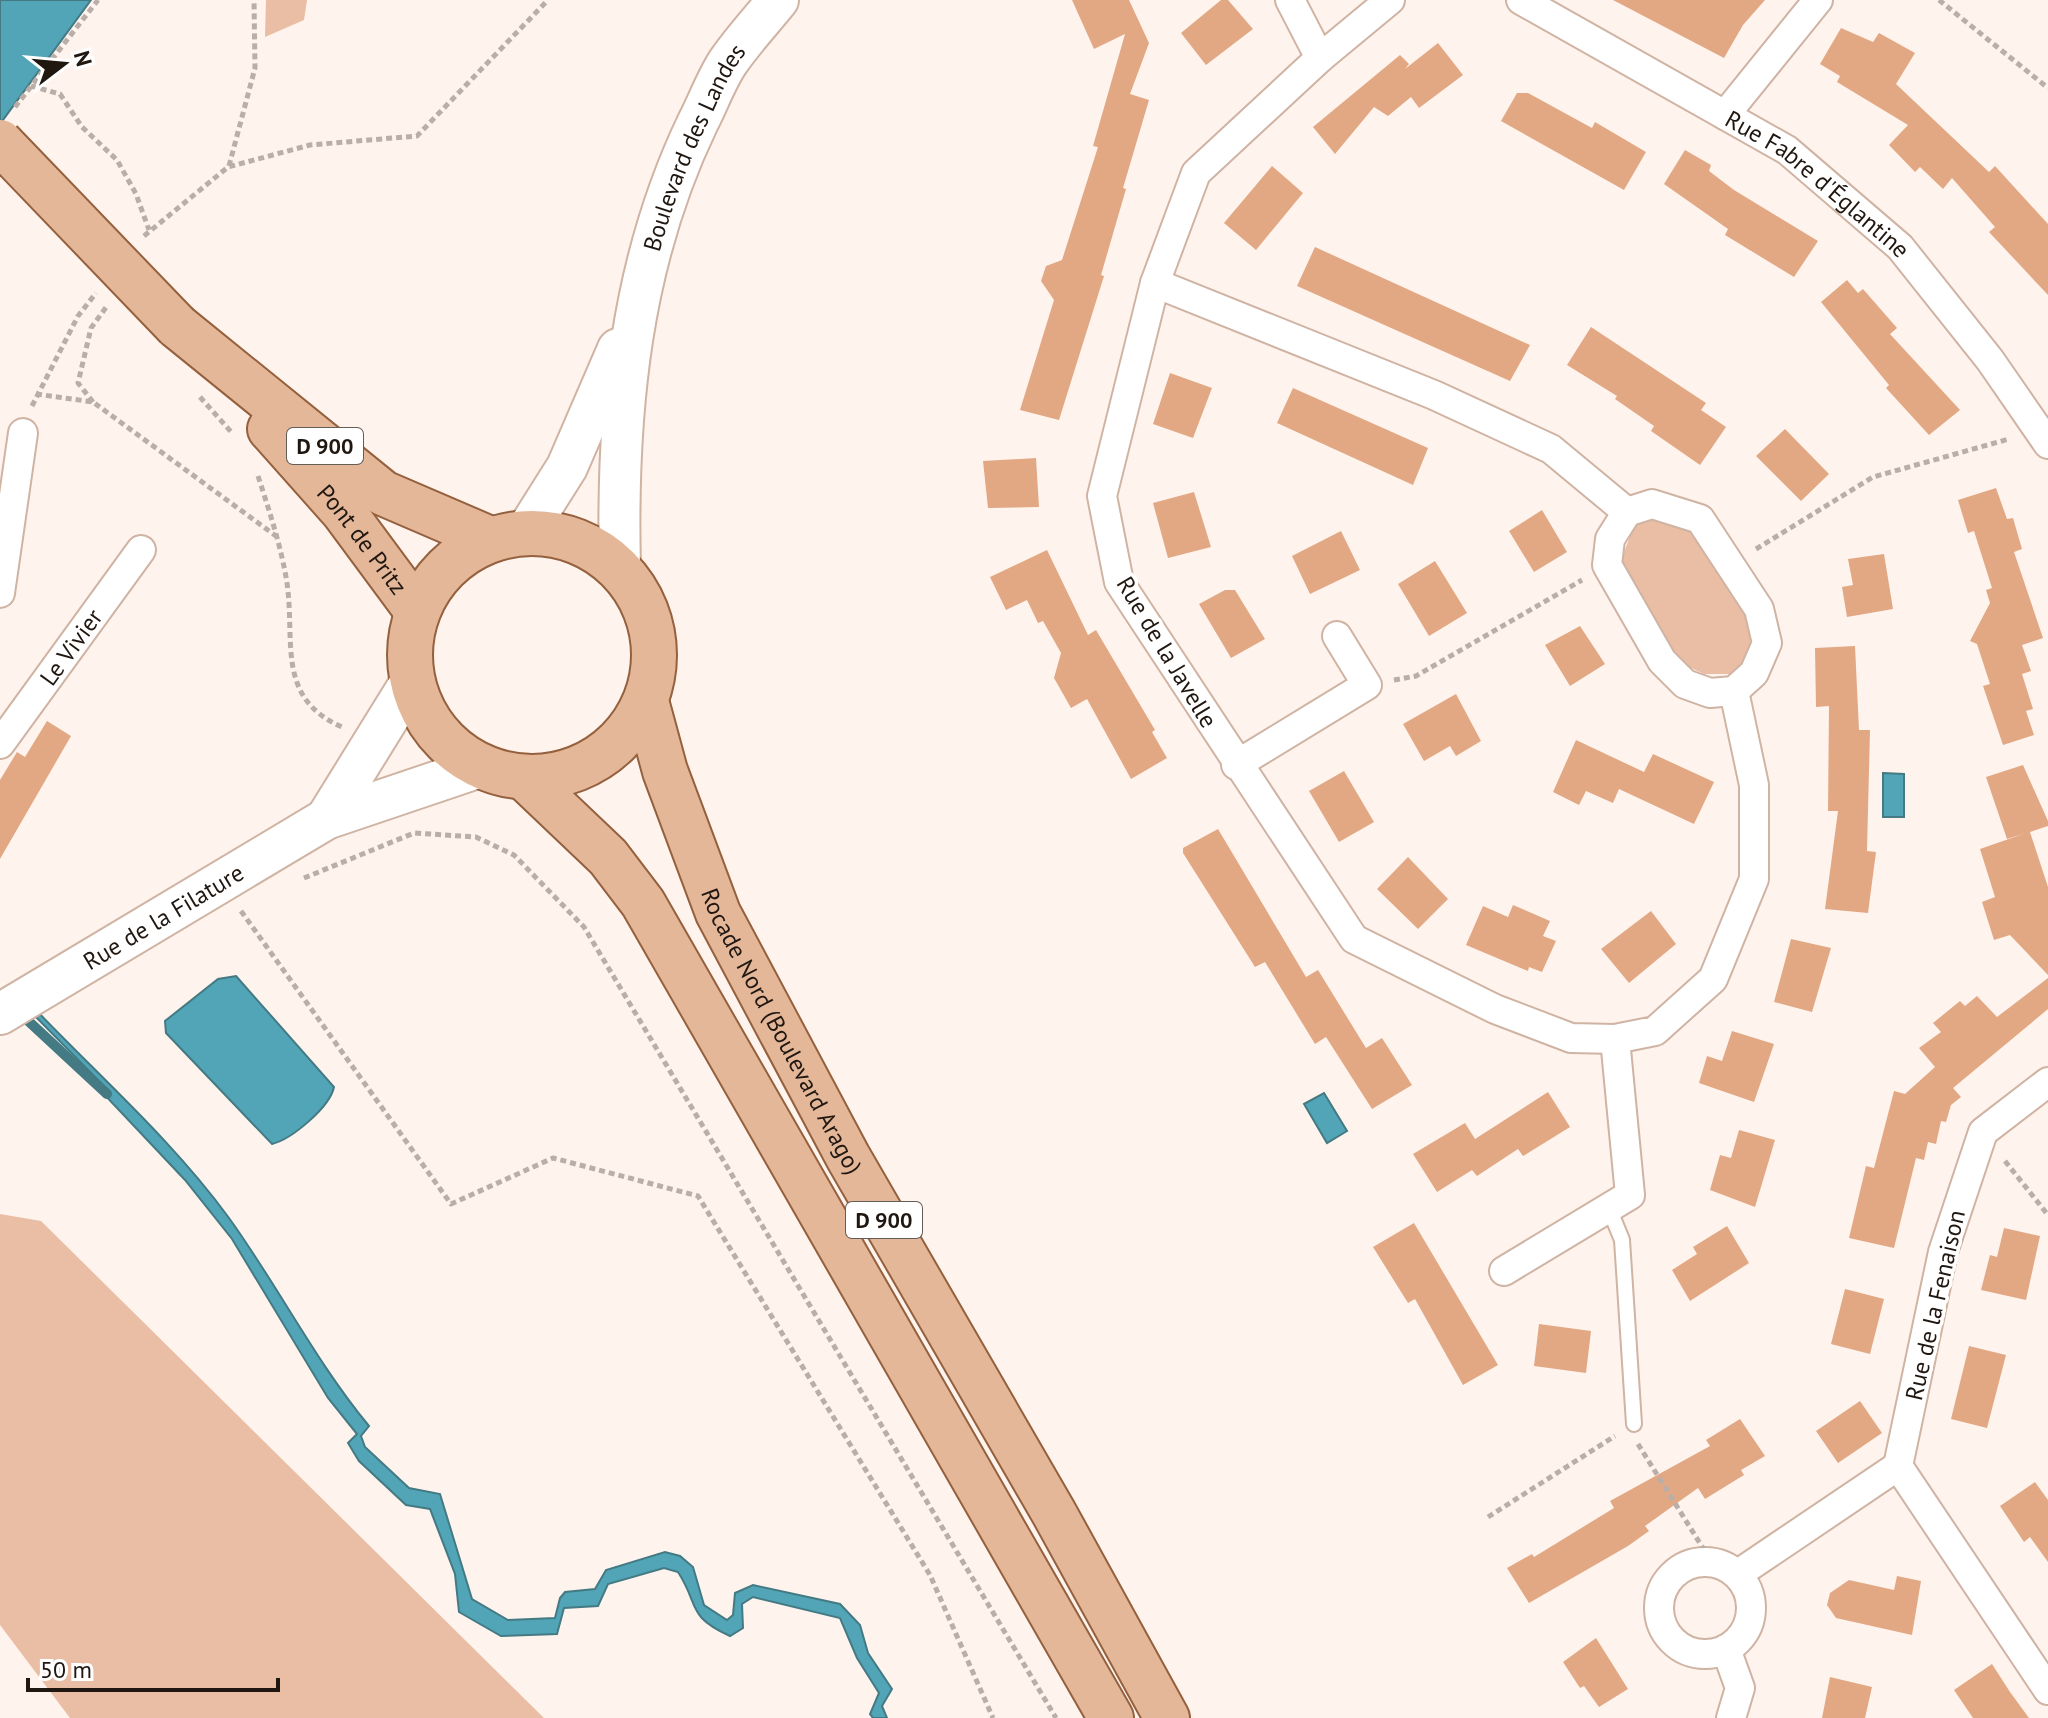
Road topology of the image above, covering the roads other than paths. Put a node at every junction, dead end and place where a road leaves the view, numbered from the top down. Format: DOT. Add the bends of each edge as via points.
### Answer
graph roads {
  1 [pos="778,0"];
  2 [pos="1290,0"];
  3 [pos="1390,0"];
  4 [pos="1521,0"];
  5 [pos="1818,0"];
  6 [pos="1320,58"];
  7 [pos="1725,115"];
  8 [pos="4,129"];
  9 [pos="1155,283"];
  10 [pos="635,308"];
  11 [pos="177,326"];
  12 [pos="23,433"];
  13 [pos="2044,437"];
  14 [pos="1627,512"];
  15 [pos="508,536"];
  16 [pos="141,550"];
  17 [pos="620,568"];
  18 [pos="0,593"];
  19 [pos="417,611"];
  20 [pos="1337,636"];
  21 [pos="412,680"];
  22 [pos="1734,691"];
  23 [pos="646,701"];
  24 [pos="0,744"];
  25 [pos="1236,765"];
  26 [pos="480,767"];
  27 [pos="525,778"];
  28 [pos="326,819"];
  29 [pos="0,1014"];
  30 [pos="1615,1039"];
  31 [pos="2048,1082"];
  32 [pos="1609,1208"];
  33 [pos="1504,1271"];
  34 [pos="1634,1424"];
  35 [pos="1898,1466"];
  36 [pos="1738,1574"];
  37 [pos="1726,1649"];
  38 [pos="2048,1690"];
  39 [pos="1111,1718"];
  40 [pos="1167,1718"];
  41 [pos="1731,1718"];
  1 -- 10 [label="street, Boulevard des Landes" via="727,64 676,167"];
  2 -- 6 [label="street"];
  3 -- 6 [label="street, Rue de la Javelle"];
  4 -- 7 [label="street, Rue Fabre d'Églantine"];
  5 -- 7 [label="street"];
  6 -- 9 [label="street, Rue de la Javelle" via="1196,173"];
  7 -- 13 [label="street, Rue Fabre d'Églantine" via="1787,150 1900,247"];
  8 -- 11 [label="main road, Pont de Pritz / D 900, bridge"];
  9 -- 14 [label="street" via="1434,395 1551,449"];
  9 -- 25 [label="street, Rue de la Javelle" via="1102,496 1119,582"];
  10 -- 15 [label="street, Boulevard des Landes" via="567,467"];
  10 -- 17 [label="street, Boulevard des Landes" via="617,471"];
  11 -- 15 [label="main road, Pont de Pritz / D 900" via="383,493"];
  11 -- 19 [label="main road, Pont de Pritz / D 900" via="343,511"];
  12 -- 18 [label="street"];
  14 -- 22 [label="street" via="1610,539 1607,565 1662,661 1685,684 1710,693"];
  14 -- 22 [label="street" via="1652,504 1700,519 1759,609 1767,643 1754,673"];
  15 -- 17 [label="main road" via="560,535 592,547"];
  15 -- 19 [label="main road" via="451,564 434,580"];
  16 -- 24 [label="street, Le Vivier"];
  17 -- 23 [label="main road" via="641,597 653,631 655,667"];
  19 -- 21 [label="main road" via="410,645"];
  20 -- 25 [label="street" via="1367,685"];
  21 -- 26 [label="main road" via="425,716 448,745"];
  21 -- 28 [label="street, Rue de la Filature"];
  22 -- 30 [label="street, Rue de la Javelle" via="1754,785 1754,879 1713,979 1655,1031"];
  23 -- 27 [label="main road" via="627,734 598,760 563,775"];
  23 -- 40 [label="main road, Rocade Nord (Boulevard Arago) / D 900" via="665,771 718,913 848,1157"];
  25 -- 30 [label="street, Rue de la Javelle" via="1354,939 1495,1009 1571,1038"];
  26 -- 27 [label="main road"];
  26 -- 28 [label="street, Rue de la Filature"];
  27 -- 39 [label="main road, Rocade Nord (Boulevard Arago) / D 900" via="608,857 643,903"];
  28 -- 29 [label="street, Rue de la Filature"];
  30 -- 32 [label="street" via="1630,1195"];
  31 -- 35 [label="street, Rue de la Fenaison" via="1983,1132 1943,1252"];
  32 -- 33 [label="street"];
  32 -- 34 [label="lane" via="1622,1240"];
  35 -- 36 [label="street"];
  35 -- 38 [label="street"];
  36 -- 37 [label="street" via="1751,1615 1738,1641"];
  36 -- 37 [label="street" via="1711,1561 1695,1562 1669,1577 1658,1607 1668,1637 1680,1648 1711,1654"];
  37 -- 41 [label="street" via="1740,1688"];
}
